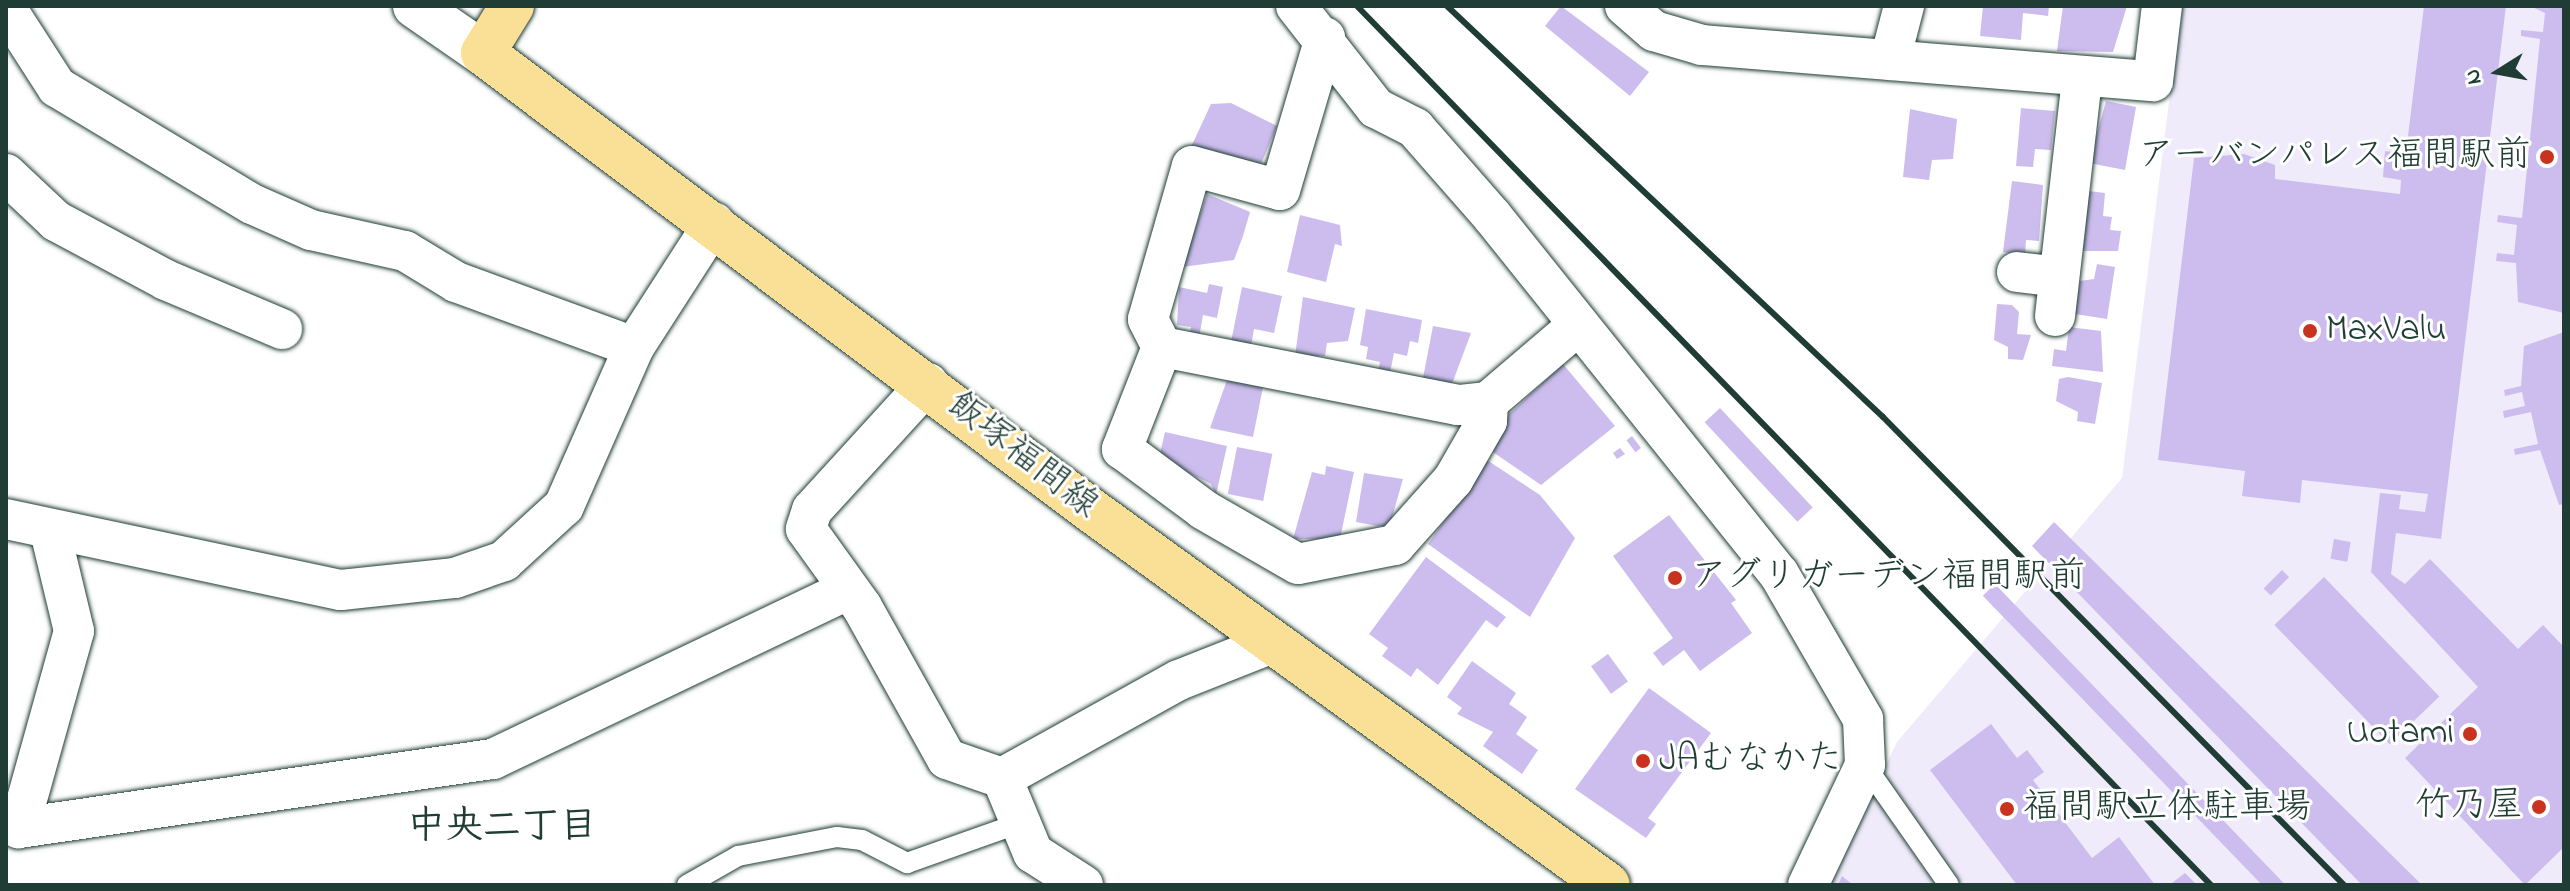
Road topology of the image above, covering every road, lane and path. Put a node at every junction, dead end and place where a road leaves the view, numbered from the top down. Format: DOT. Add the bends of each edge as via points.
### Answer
graph roads {
  1 [pos="415,6"];
  2 [pos="512,6"];
  3 [pos="1296,6"];
  4 [pos="1625,6"];
  5 [pos="1904,6"];
  6 [pos="2162,6"];
  7 [pos="6,8"];
  8 [pos="1325,38"];
  9 [pos="483,53"];
  10 [pos="1890,60"];
  11 [pos="2082,78"];
  12 [pos="6,174"];
  13 [pos="714,223"];
  14 [pos="2017,272"];
  15 [pos="1578,325"];
  16 [pos="282,329"];
  17 [pos="634,347"];
  18 [pos="1162,347"];
  19 [pos="928,383"];
  20 [pos="1488,402"];
  21 [pos="6,519"];
  22 [pos="50,531"];
  23 [pos="848,590"];
  24 [pos="1275,642"];
  25 [pos="1865,765"];
  26 [pos="1002,778"];
  27 [pos="1020,823"];
  28 [pos="687,885"];
  29 [pos="1083,885"];
  30 [pos="1608,885"];
  31 [pos="1808,885"];
  32 [pos="1949,885"];
  1 -- 9 [label="street"];
  2 -- 9 [label="main road"];
  3 -- 8 [label="street"];
  4 -- 10 [label="street" via="1654,31 1702,45"];
  5 -- 10 [label="street"];
  6 -- 11 [label="street" via="2153,81"];
  7 -- 17 [label="street" via="57,87 252,204 311,230 405,251 456,282"];
  8 -- 15 [label="street" via="1376,108 1415,128"];
  8 -- 18 [label="street" via="1280,190 1192,166 1148,319"];
  9 -- 13 [label="main road, 飯塚福間線"];
  10 -- 11 [label="street"];
  11 -- 14 [label="street" via="2057,296"];
  12 -- 16 [label="street" via="56,221 166,280"];
  13 -- 17 [label="street"];
  13 -- 19 [label="main road, 飯塚福間線"];
  15 -- 20 [label="street"];
  15 -- 25 [label="street" via="1779,574 1863,719"];
  17 -- 22 [label="street" via="564,506 504,561 455,578 341,590"];
  18 -- 20 [label="street" via="1458,405"];
  18 -- 20 [label="street" via="1122,449 1204,510 1298,564 1395,545 1453,480 1487,421"];
  19 -- 23 [label="street" via="812,510 806,529"];
  19 -- 24 [label="main road, 飯塚福間線"];
  21 -- 22 [label="street"];
  22 -- 23 [label="street" via="74,631 19,828 493,759"];
  23 -- 26 [label="street" via="947,759"];
  24 -- 26 [label="street" via="1166,686"];
  24 -- 30 [label="main road, 飯塚福間線"];
  25 -- 31 [label="street"];
  25 -- 32 [label="lane"];
  26 -- 27 [label="street"];
  27 -- 28 [label="lane" via="907,863 862,840 837,837 738,856"];
  27 -- 29 [label="street" via="1033,853"];
}
